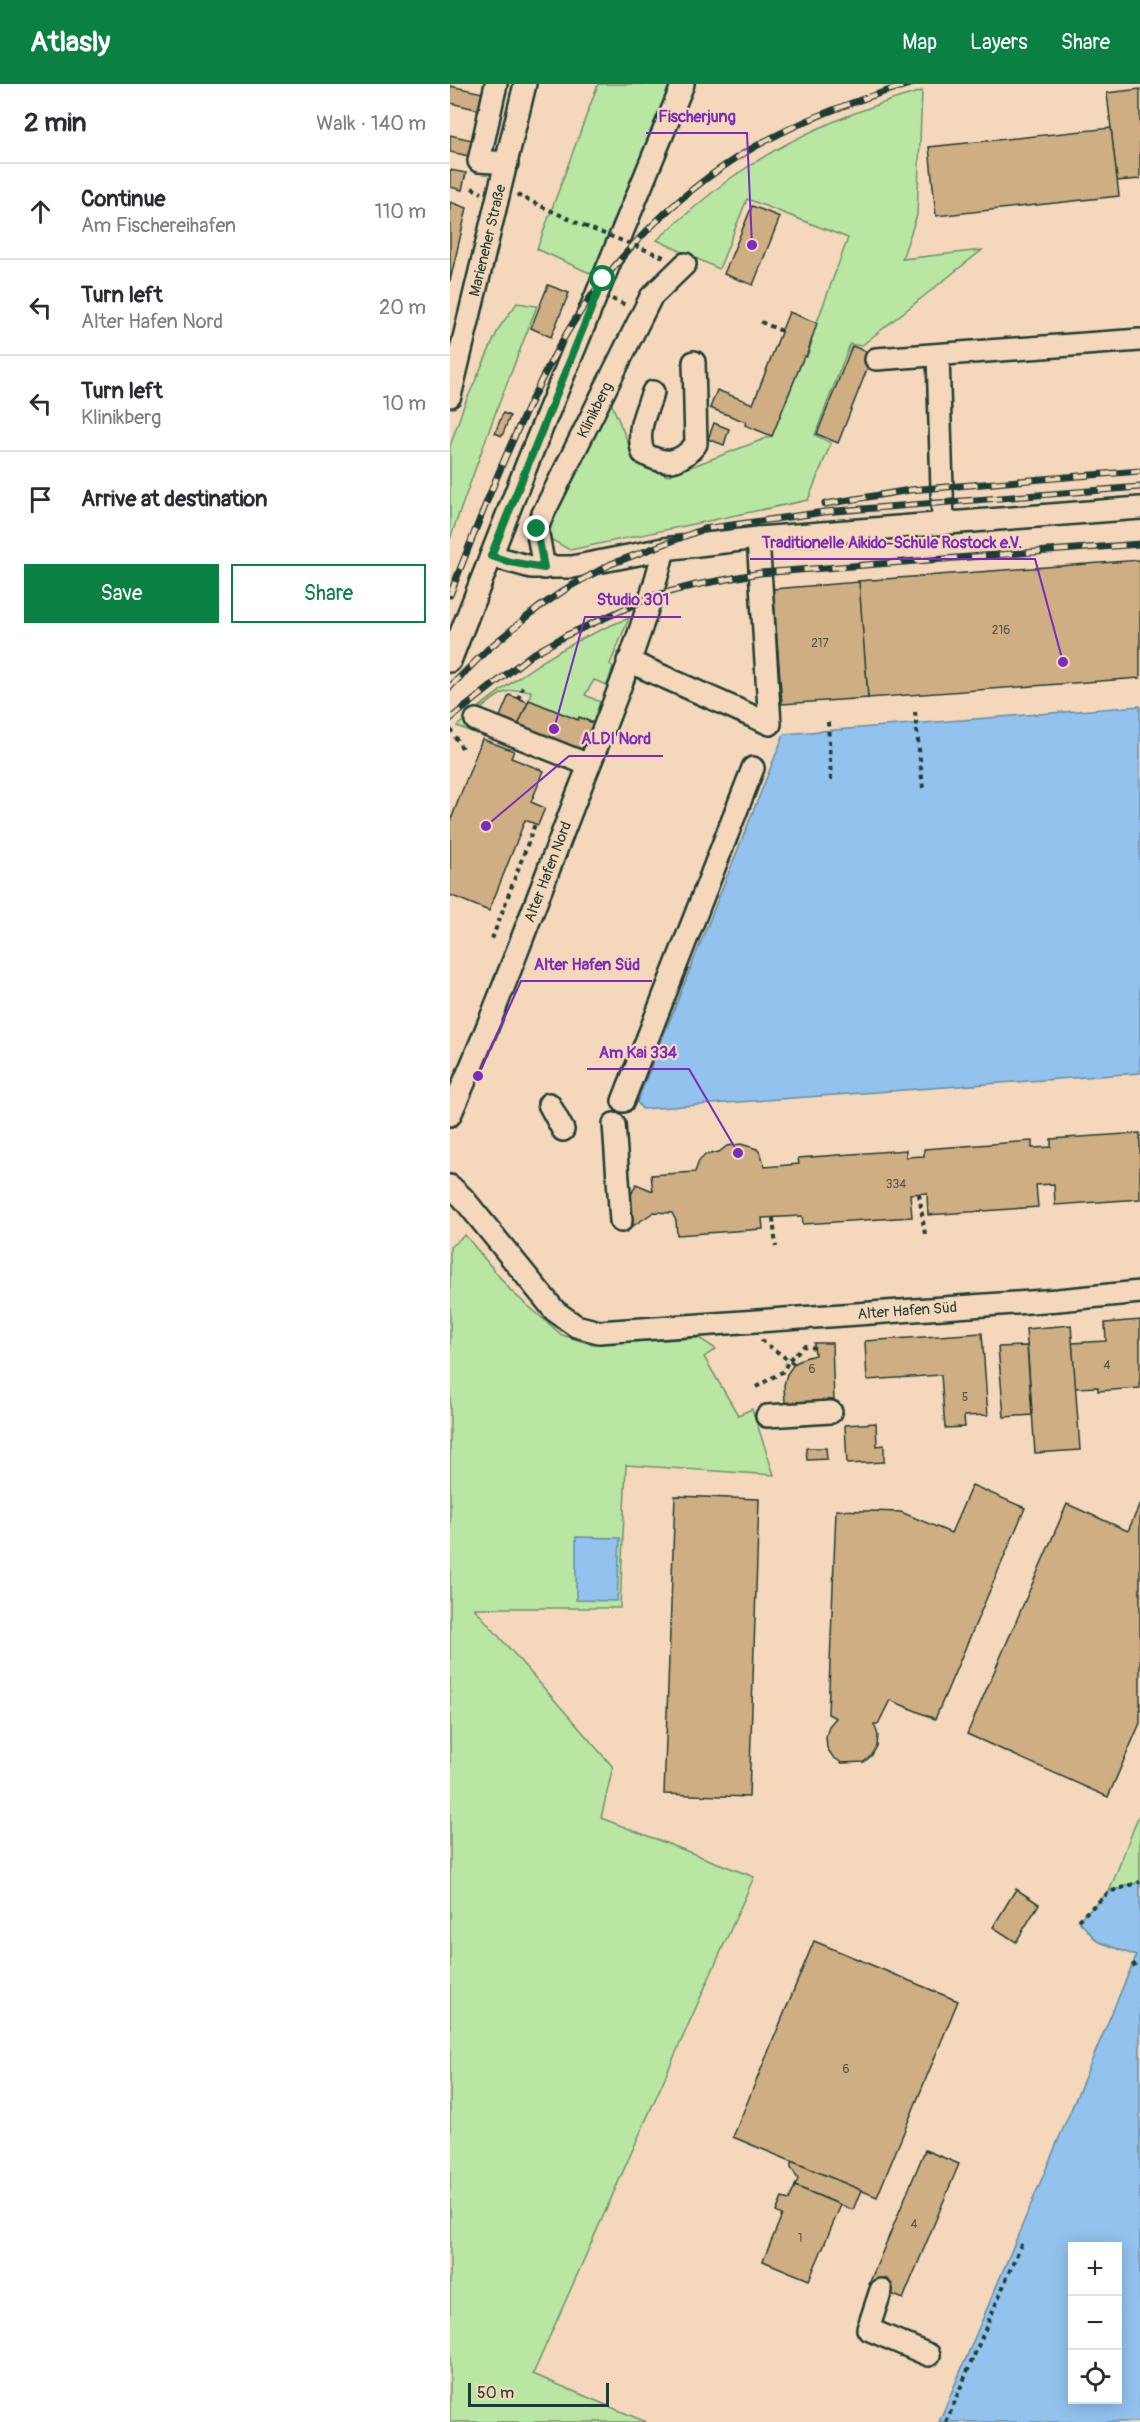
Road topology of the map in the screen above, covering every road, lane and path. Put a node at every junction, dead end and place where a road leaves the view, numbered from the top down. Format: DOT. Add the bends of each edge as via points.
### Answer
graph roads {
  1 [pos="496,84"];
  2 [pos="525,84"];
  3 [pos="683,84"];
  4 [pos="507,163"];
  5 [pos="500,187"];
  6 [pos="664,257"];
  7 [pos="685,264"];
  8 [pos="760,322"];
  9 [pos="782,331"];
  10 [pos="1140,340"];
  11 [pos="938,355"];
  12 [pos="876,359"];
  13 [pos="694,362"];
  14 [pos="653,392"];
  15 [pos="450,396"];
  16 [pos="1140,508"];
  17 [pos="943,523"];
  18 [pos="758,538"];
  19 [pos="664,549"];
  20 [pos="491,556"];
  21 [pos="544,568"];
  22 [pos="628,661"];
  23 [pos="450,662"];
  24 [pos="523,687"];
  25 [pos="518,699"];
  26 [pos="915,712"];
  27 [pos="476,720"];
  28 [pos="828,722"];
  29 [pos="450,729"];
  30 [pos="462,748"];
  31 [pos="589,765"];
  32 [pos="753,768"];
  33 [pos="831,780"];
  34 [pos="923,788"];
  35 [pos="535,824"];
  36 [pos="492,939"];
  37 [pos="623,1101"];
  38 [pos="549,1104"];
  39 [pos="450,1115"];
  40 [pos="614,1124"];
  41 [pos="563,1130"];
  42 [pos="450,1186"];
  43 [pos="919,1194"];
  44 [pos="772,1218"];
  45 [pos="621,1221"];
  46 [pos="925,1234"];
  47 [pos="776,1247"];
  48 [pos="1140,1292"];
  49 [pos="753,1321"];
  50 [pos="815,1348"];
  51 [pos="788,1361"];
  52 [pos="794,1364"];
  53 [pos="756,1387"];
  54 [pos="831,1412"];
  55 [pos="768,1416"];
  56 [pos="1140,1882"];
  57 [pos="1078,1920"];
  58 [pos="1140,1961"];
  59 [pos="1132,1966"];
  60 [pos="1022,2242"];
  61 [pos="881,2290"];
  62 [pos="929,2355"];
  63 [pos="946,2422"];
  1 -- 4 [label="street" via="479,161"];
  2 -- 4 [label="street, Marieneher Straße"];
  3 -- 20 [label="street"];
  4 -- 5 [label="street, Marieneher Straße"];
  5 -- 6 [label="path, bridge"];
  5 -- 15 [label="street, Marieneher Straße"];
  7 -- 21 [label="street, Klinikberg" via="651,297 541,518 537,529"];
  8 -- 9 [label="path"];
  10 -- 11 [label="street"];
  11 -- 12 [label="street"];
  11 -- 17 [label="street"];
  13 -- 14 [label="street" via="696,444 677,461 665,463 643,453 639,442 639,429"];
  16 -- 17 [label="street"];
  17 -- 18 [label="street"];
  18 -- 19 [label="street"];
  18 -- 22 [label="street" via="770,724"];
  19 -- 21 [label="street" via="572,567"];
  19 -- 22 [label="street, Alter Hafen Nord" via="653,596"];
  20 -- 21 [label="street"];
  20 -- 23 [label="street"];
  22 -- 31 [label="street, Alter Hafen Nord"];
  24 -- 25 [label="path"];
  26 -- 34 [label="path"];
  27 -- 31 [label="street"];
  28 -- 33 [label="path"];
  29 -- 30 [label="path"];
  31 -- 39 [label="street, Alter Hafen Nord"];
  32 -- 37 [label="street"];
  35 -- 36 [label="path"];
  38 -- 41 [label="street"];
  40 -- 45 [label="street"];
  42 -- 49 [label="street, Alter Hafen Süd" via="555,1311 576,1326 599,1332"];
  43 -- 46 [label="path"];
  44 -- 47 [label="path"];
  48 -- 49 [label="street, Alter Hafen Süd"];
  49 -- 51 [label="path" via="756,1335"];
  50 -- 51 [label="path" via="804,1346"];
  51 -- 52 [label="path"];
  51 -- 53 [label="path" via="784,1371"];
  54 -- 55 [label="street"];
  56 -- 57 [label="path" via="1109,1892"];
  58 -- 59 [label="path"];
  60 -- 63 [label="path"];
  61 -- 62 [label="street" via="868,2329"];
}
